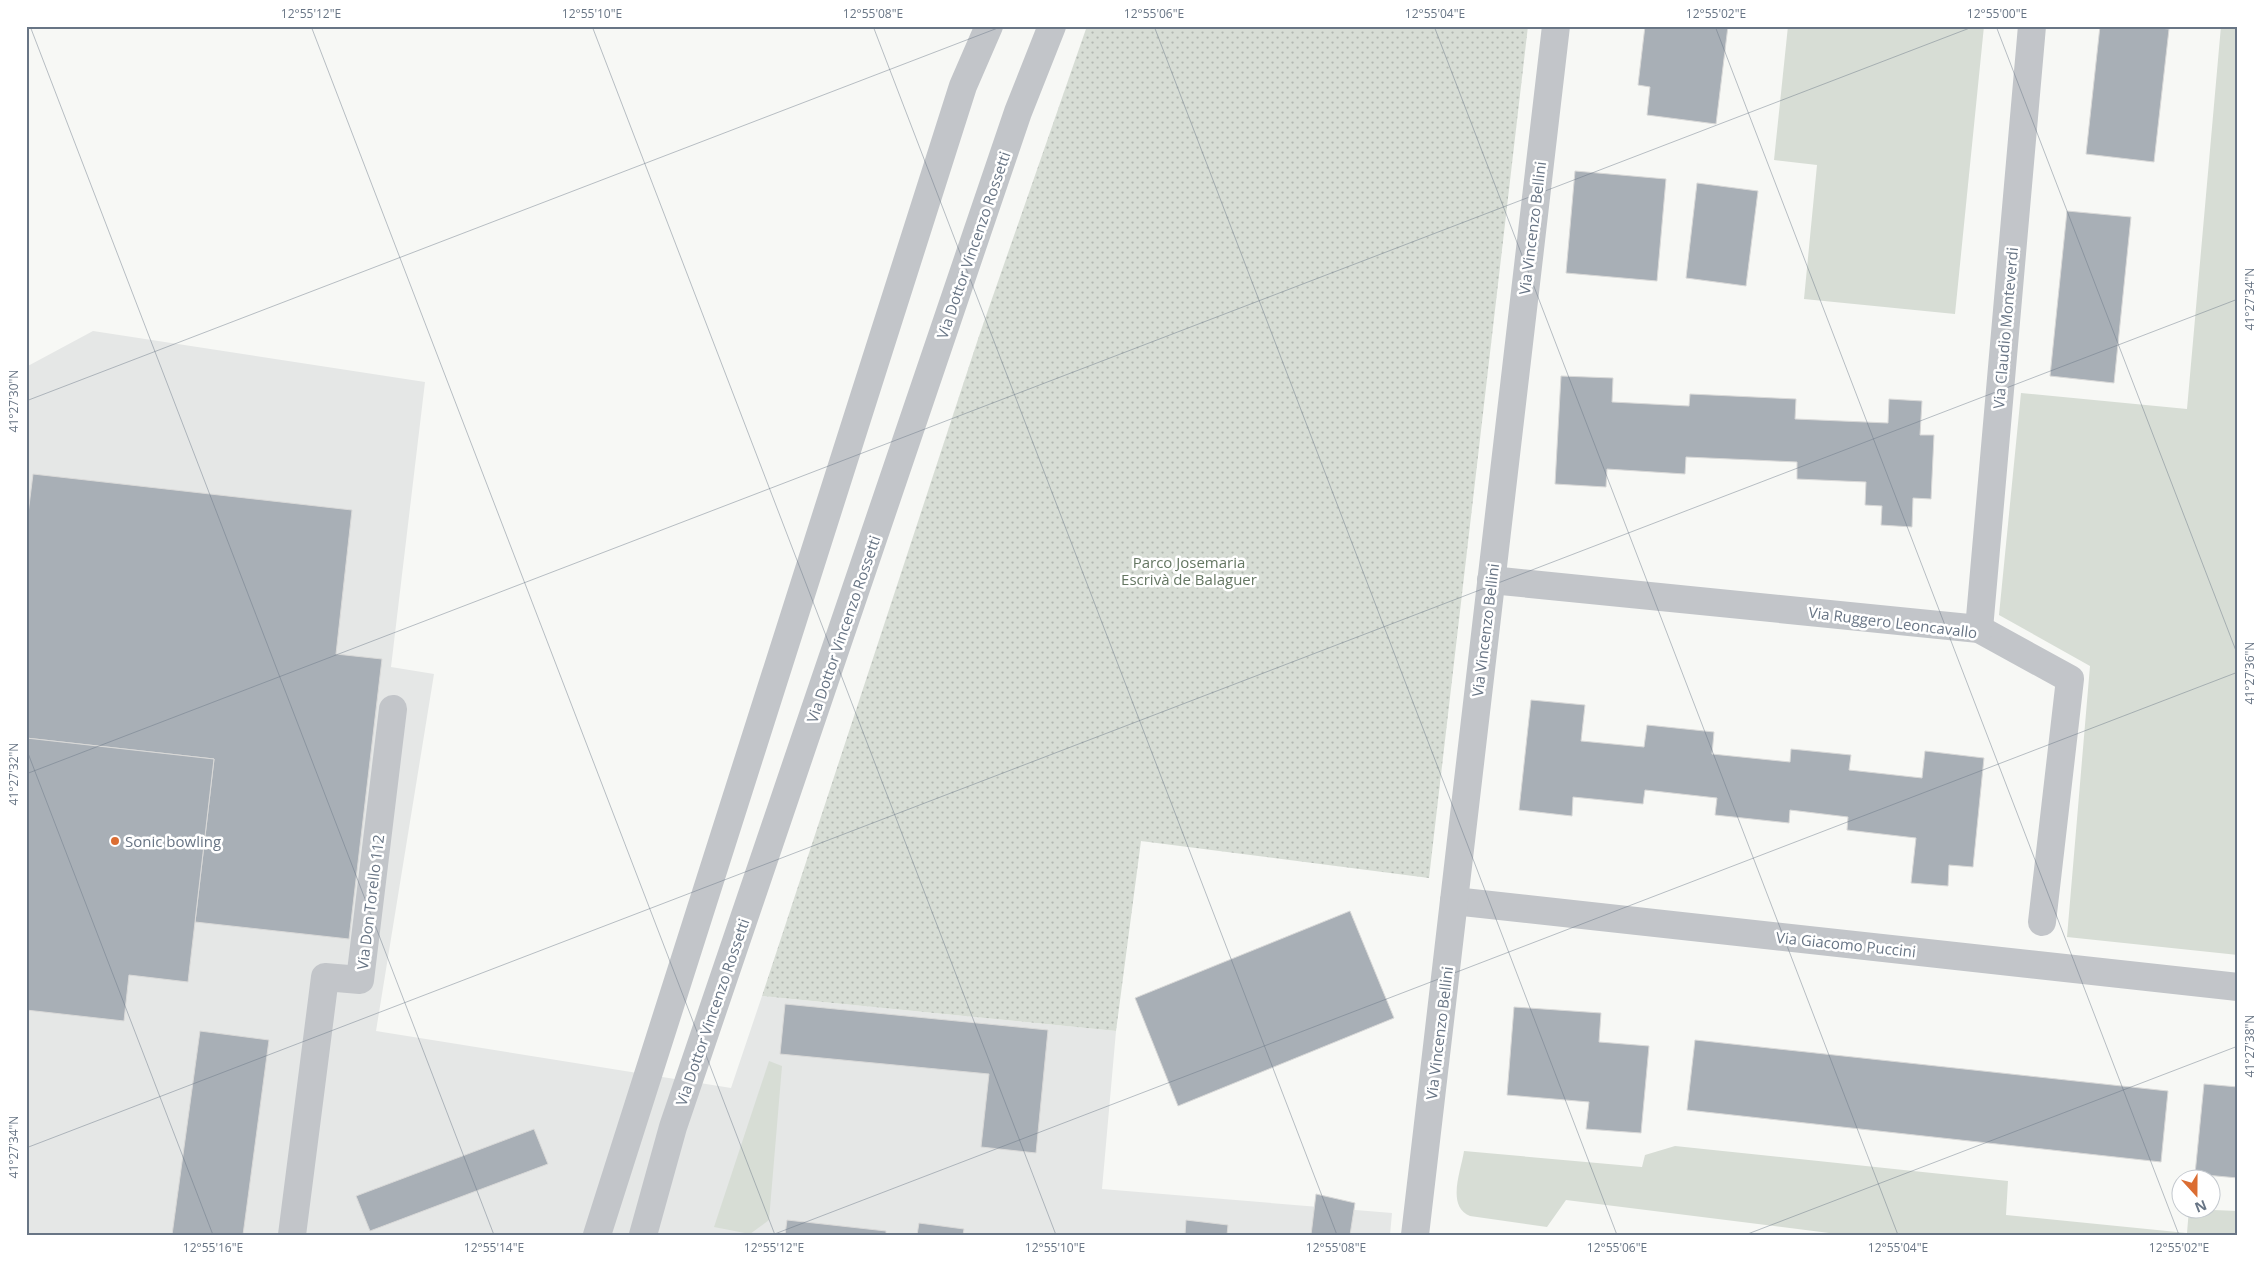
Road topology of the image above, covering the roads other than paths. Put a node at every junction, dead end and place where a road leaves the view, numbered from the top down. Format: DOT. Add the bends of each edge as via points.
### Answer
graph roads {
  1 [pos="989,26"];
  2 [pos="1052,26"];
  3 [pos="1556,26"];
  4 [pos="2032,26"];
  5 [pos="1491,580"];
  6 [pos="1979,629"];
  7 [pos="393,709"];
  8 [pos="1454,901"];
  9 [pos="2042,922"];
  10 [pos="2238,987"];
  11 [pos="292,1235"];
  12 [pos="597,1235"];
  13 [pos="643,1235"];
  14 [pos="1415,1235"];
  1 -- 12 [label="street" via="960,96"];
  2 -- 13 [label="street, Via Dottor Vincenzo Rossetti" via="1018,112 676,1118"];
  3 -- 5 [label="street, Via Vincenzo Bellini"];
  4 -- 6 [label="street, Via Claudio Monteverdi"];
  5 -- 6 [label="street, Via Ruggero Leoncavallo"];
  5 -- 8 [label="street, Via Vincenzo Bellini"];
  6 -- 9 [label="street, Via Ruggero Leoncavallo" via="2070,679"];
  7 -- 11 [label="street, Via Don Torello 112" via="360,980 325,977"];
  8 -- 10 [label="street, Via Giacomo Puccini"];
  8 -- 14 [label="street, Via Vincenzo Bellini"];
}
